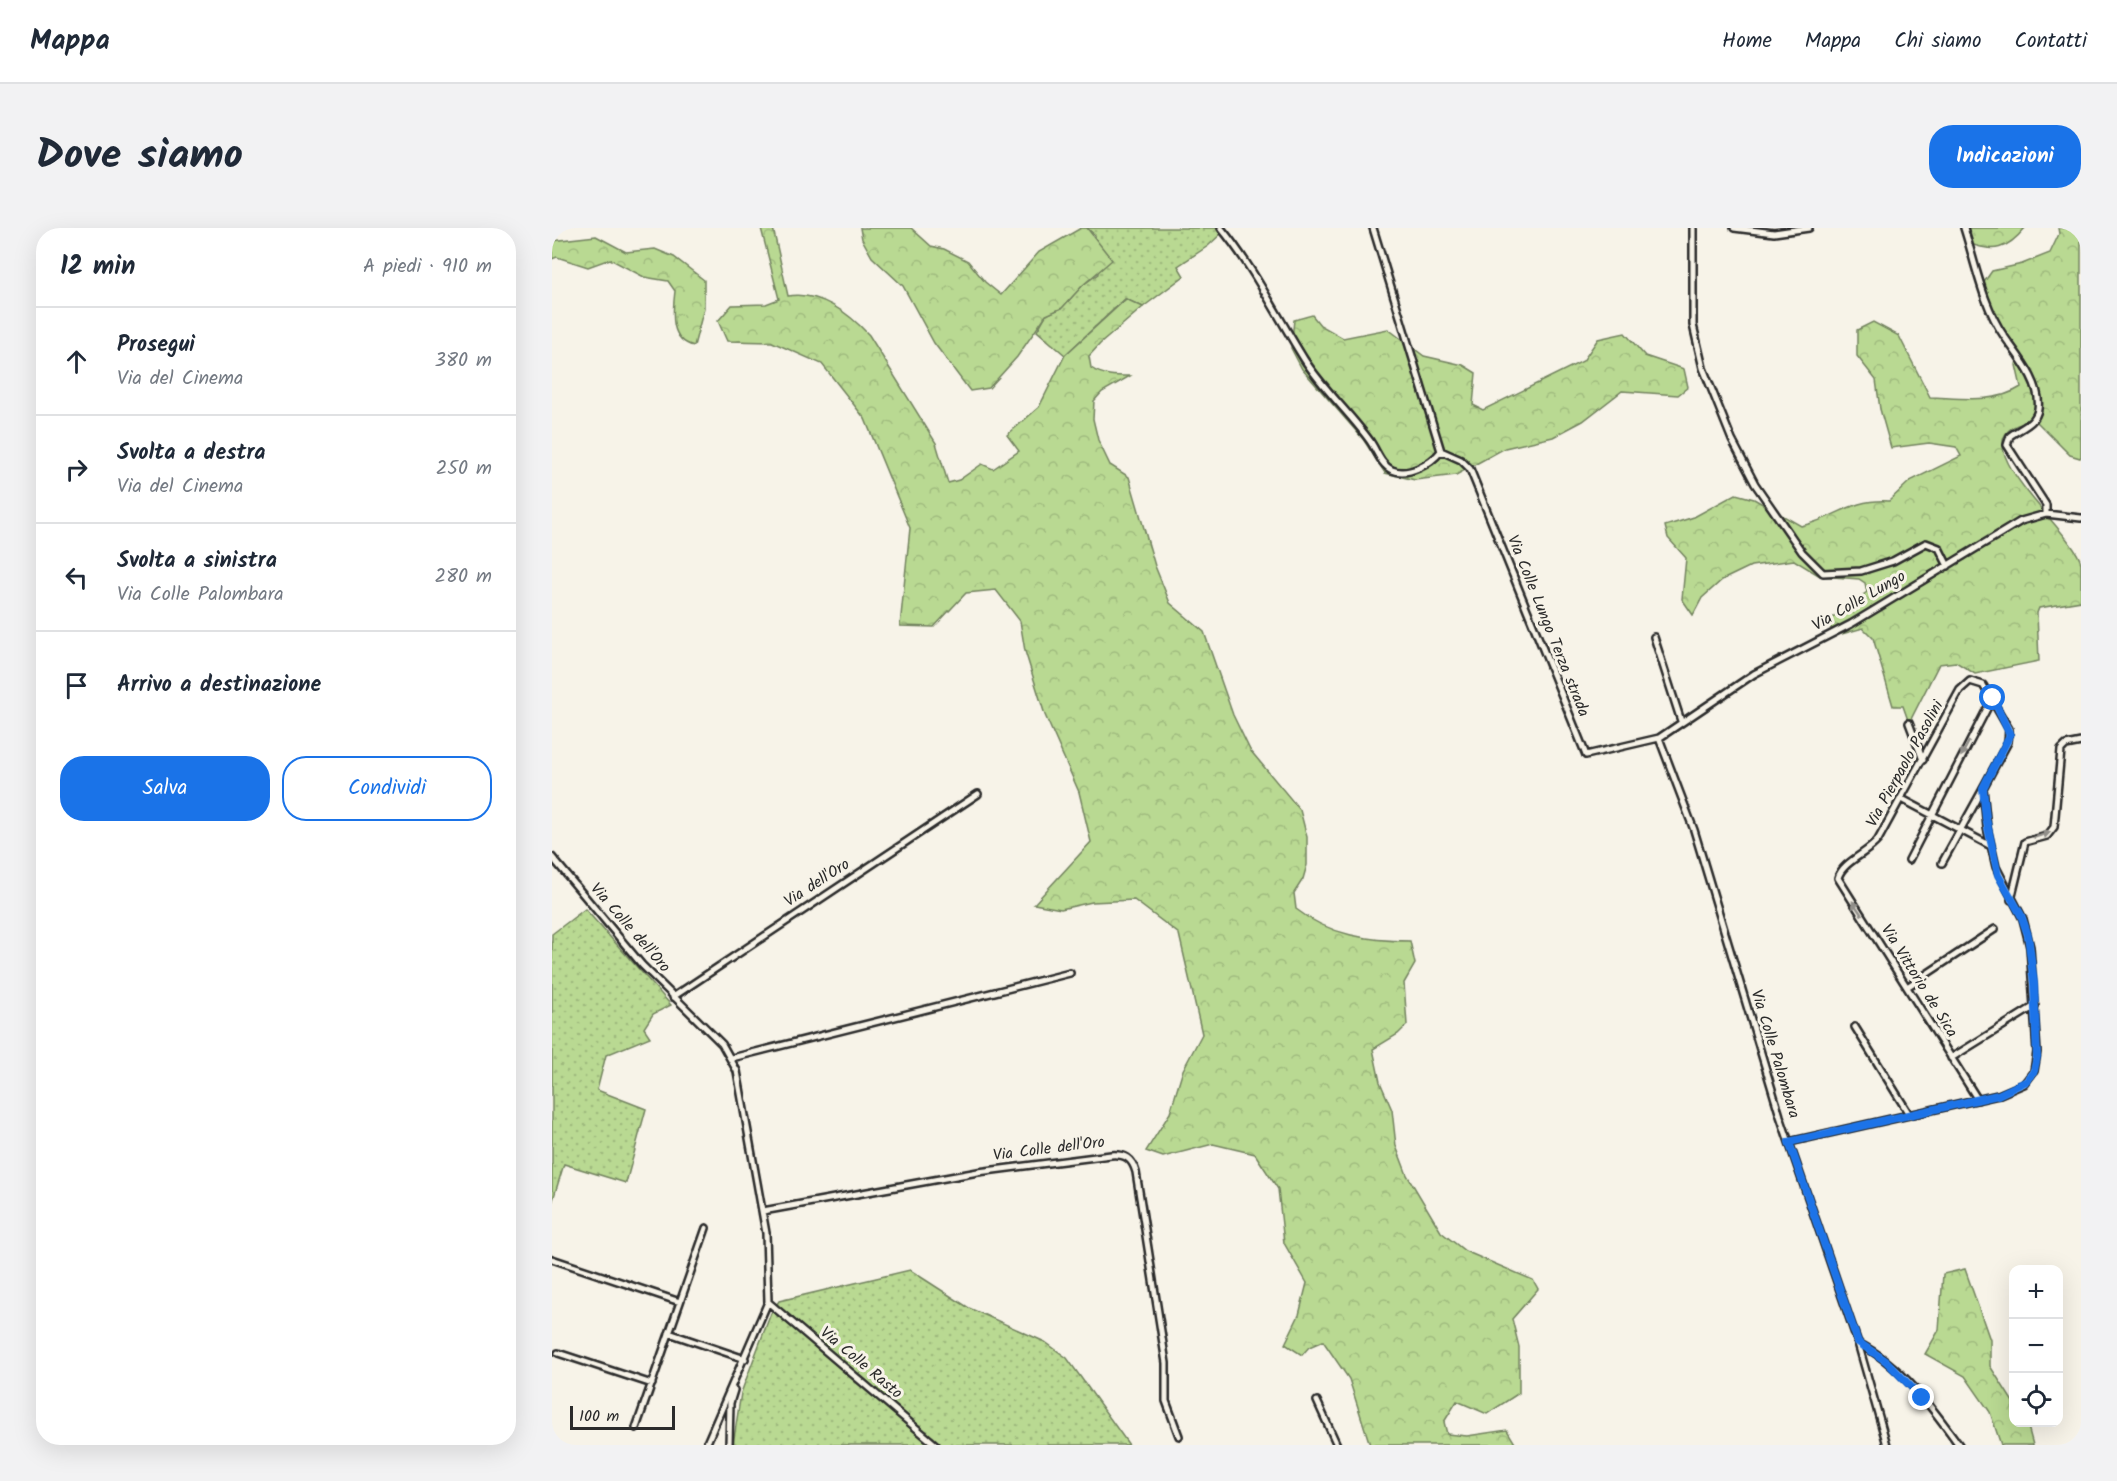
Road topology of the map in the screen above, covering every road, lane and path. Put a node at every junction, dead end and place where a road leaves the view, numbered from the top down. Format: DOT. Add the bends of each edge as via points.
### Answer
graph roads {
  1 [pos="1221,228"];
  2 [pos="1373,228"];
  3 [pos="1693,228"];
  4 [pos="1734,228"];
  5 [pos="1809,228"];
  6 [pos="1964,228"];
  7 [pos="1441,452"];
  8 [pos="2046,514"];
  9 [pos="2081,518"];
  10 [pos="1948,566"];
  11 [pos="1654,637"];
  12 [pos="1993,698"];
  13 [pos="1681,721"];
  14 [pos="1909,723"];
  15 [pos="1659,738"];
  16 [pos="2081,742"];
  17 [pos="1923,760"];
  18 [pos="1983,788"];
  19 [pos="978,794"];
  20 [pos="1902,799"];
  21 [pos="1932,815"];
  22 [pos="1960,830"];
  23 [pos="1991,846"];
  24 [pos="552,857"];
  25 [pos="1909,860"];
  26 [pos="1942,863"];
  27 [pos="1838,876"];
  28 [pos="2012,900"];
  29 [pos="1995,929"];
  30 [pos="1070,973"];
  31 [pos="1907,987"];
  32 [pos="673,997"];
  33 [pos="2035,1006"];
  34 [pos="1855,1027"];
  35 [pos="732,1058"];
  36 [pos="1951,1058"];
  37 [pos="1978,1100"];
  38 [pos="1909,1114"];
  39 [pos="1789,1142"];
  40 [pos="763,1211"];
  41 [pos="706,1228"];
  42 [pos="552,1259"];
  43 [pos="680,1302"];
  44 [pos="768,1302"];
  45 [pos="669,1333"];
  46 [pos="1858,1342"];
  47 [pos="558,1353"];
  48 [pos="745,1359"];
  49 [pos="738,1374"];
  50 [pos="652,1384"];
  51 [pos="1317,1401"];
  52 [pos="636,1428"];
  53 [pos="1179,1436"];
  54 [pos="706,1445"];
  55 [pos="729,1445"];
  56 [pos="936,1445"];
  57 [pos="1337,1445"];
  58 [pos="1887,1445"];
  59 [pos="1959,1445"];
  1 -- 7 [label="street" via="1305,360 1387,466 1399,471 1413,470"];
  2 -- 7 [label="street"];
  3 -- 10 [label="street" via="1693,325 1698,353 1745,466 1802,552 1820,571 1832,575 1893,561 1926,543 1939,548"];
  4 -- 5 [label="street" via="1774,233"];
  6 -- 8 [label="street" via="1991,309 2035,388 2037,416 2010,436 2007,445 2046,505"];
  7 -- 15 [label="street, Via Colle Lungo Terza strada" via="1461,460 1470,469 1586,755"];
  8 -- 9 [label="street, Via Colle Lungo"];
  8 -- 10 [label="street, Via Colle Lungo" via="2021,521"];
  10 -- 13 [label="street, Via Colle Lungo" via="1851,624 1754,674"];
  11 -- 13 [label="street"];
  12 -- 17 [label="street, Via Pierpaolo Pasolini" via="1979,683 1965,684"];
  12 -- 18 [label="street" via="2010,735"];
  12 -- 21 [label="street, one-way"];
  13 -- 15 [label="street, Via Colle Lungo"];
  14 -- 17 [label="street"];
  15 -- 39 [label="street, Via Colle Palombara" via="1694,830"];
  28 -- 16 [label="street, one-way" via="2024,844 2030,838 2049,835 2054,826 2061,750"];
  17 -- 20 [label="street, Via Pierpaolo Pasolini"];
  18 -- 22 [label="street"];
  18 -- 23 [label="street"];
  19 -- 32 [label="street, Via dell'Oro"];
  20 -- 21 [label="street"];
  20 -- 27 [label="street, Via Pierpaolo Pasolini" via="1876,842"];
  21 -- 22 [label="street"];
  21 -- 25 [label="street"];
  22 -- 23 [label="street"];
  22 -- 26 [label="street"];
  23 -- 28 [label="street" via="1998,875"];
  24 -- 32 [label="street, Via Colle dell'Oro"];
  31 -- 27 [label="street, Via Vittorio de Sica, one-way"];
  28 -- 33 [label="street" via="2028,935"];
  29 -- 31 [label="street"];
  30 -- 35 [label="street"];
  31 -- 36 [label="street, Via Vittorio de Sica"];
  32 -- 35 [label="street, Via Colle dell'Oro"];
  33 -- 36 [label="street"];
  33 -- 37 [label="street" via="2037,1057 2032,1076 2011,1091"];
  34 -- 38 [label="street"];
  35 -- 40 [label="street, Via Colle dell'Oro"];
  36 -- 37 [label="street, Via Vittorio de Sica"];
  37 -- 38 [label="street"];
  38 -- 39 [label="street"];
  39 -- 46 [label="street, Via Colle Palombara"];
  40 -- 44 [label="street, Via Colle dell'Oro"];
  40 -- 53 [label="street, Via Colle dell'Oro" via="978,1172 1126,1156 1136,1172 1166,1364 1166,1401"];
  41 -- 43 [label="street"];
  42 -- 43 [label="street"];
  43 -- 45 [label="street"];
  44 -- 48 [label="street, Via Colle dell'Oro"];
  44 -- 56 [label="street, Via Colle Rasto"];
  45 -- 48 [label="street"];
  45 -- 50 [label="street"];
  46 -- 58 [label="street, Via Colle Palombara"];
  46 -- 59 [label="street" via="1898,1372"];
  47 -- 50 [label="street"];
  48 -- 49 [label="street, Via Colle dell'Oro"];
  49 -- 54 [label="street, Via Colle dell'Oro"];
  49 -- 55 [label="street" via="730,1403"];
  50 -- 52 [label="street"];
  51 -- 57 [label="street"];
}
